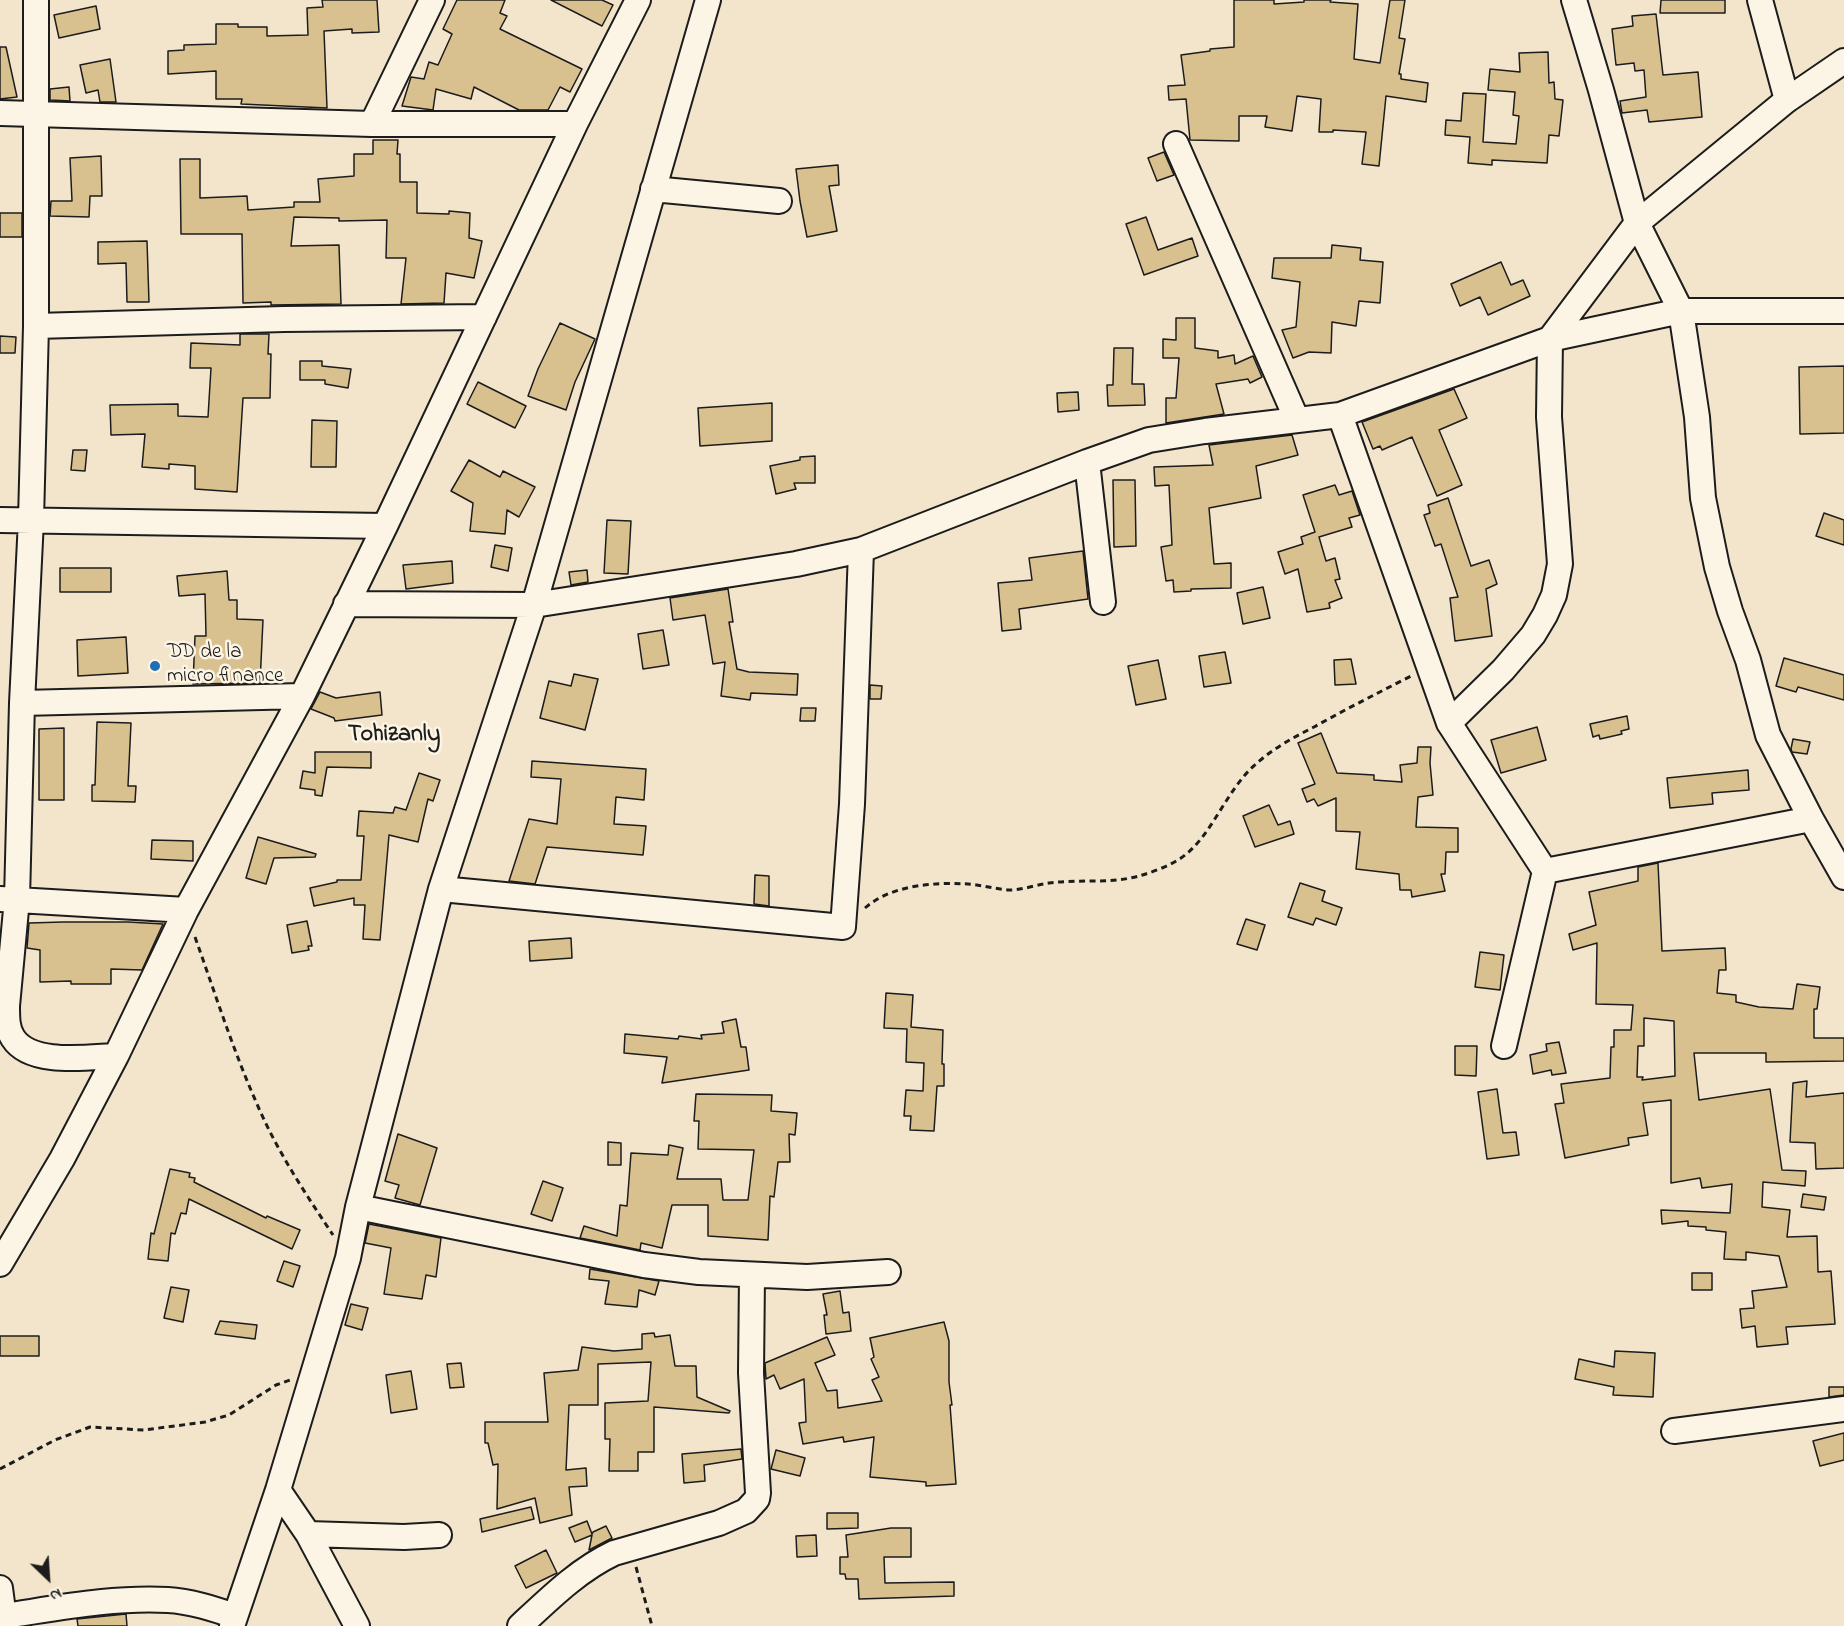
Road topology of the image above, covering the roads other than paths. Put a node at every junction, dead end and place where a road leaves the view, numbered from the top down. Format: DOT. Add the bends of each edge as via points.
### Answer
graph roads {
  1 [pos="36,0"];
  2 [pos="432,0"];
  3 [pos="638,0"];
  4 [pos="708,0"];
  5 [pos="1574,0"];
  6 [pos="1761,0"];
  7 [pos="1844,61"];
  8 [pos="1786,100"];
  9 [pos="0,113"];
  10 [pos="35,113"];
  11 [pos="372,124"];
  12 [pos="575,124"];
  13 [pos="1176,144"];
  14 [pos="653,189"];
  15 [pos="779,201"];
  16 [pos="1637,223"];
  17 [pos="1681,311"];
  18 [pos="1844,311"];
  19 [pos="484,317"];
  20 [pos="36,326"];
  21 [pos="1550,339"];
  22 [pos="1340,415"];
  23 [pos="1297,420"];
  24 [pos="1088,462"];
  25 [pos="0,520"];
  26 [pos="31,520"];
  27 [pos="385,526"];
  28 [pos="861,550"];
  29 [pos="1103,602"];
  30 [pos="346,604"];
  31 [pos="534,605"];
  32 [pos="302,696"];
  33 [pos="22,703"];
  34 [pos="1449,723"];
  35 [pos="1811,819"];
  36 [pos="1545,871"];
  37 [pos="1844,877"];
  38 [pos="441,889"];
  39 [pos="9,899"];
  40 [pos="186,910"];
  41 [pos="1504,1046"];
  42 [pos="116,1056"];
  43 [pos="358,1207"];
  44 [pos="0,1264"];
  45 [pos="888,1272"];
  46 [pos="752,1276"];
  47 [pos="1844,1410"];
  48 [pos="1674,1431"];
  49 [pos="278,1490"];
  50 [pos="308,1534"];
  51 [pos="439,1535"];
  52 [pos="0,1588"];
  53 [pos="4,1621"];
  54 [pos="233,1621"];
  55 [pos="357,1626"];
  56 [pos="520,1626"];
  1 -- 10 [label="street"];
  2 -- 11 [label="street"];
  3 -- 12 [label="street"];
  4 -- 14 [label="street"];
  5 -- 16 [label="street"];
  6 -- 8 [label="street"];
  7 -- 8 [label="street"];
  8 -- 16 [label="street"];
  9 -- 10 [label="street"];
  10 -- 11 [label="street"];
  10 -- 20 [label="street"];
  11 -- 12 [label="street"];
  12 -- 19 [label="street"];
  13 -- 23 [label="street"];
  14 -- 15 [label="street"];
  14 -- 31 [label="street"];
  16 -- 17 [label="street"];
  16 -- 21 [label="street"];
  17 -- 18 [label="street"];
  17 -- 21 [label="street"];
  17 -- 35 [label="street" via="1702,466 1702,498 1717,567 1748,660 1767,735"];
  19 -- 20 [label="street"];
  19 -- 27 [label="street"];
  20 -- 26 [label="street"];
  21 -- 22 [label="street"];
  21 -- 34 [label="street" via="1549,417 1560,564 1554,595 1533,634"];
  22 -- 23 [label="street"];
  22 -- 34 [label="street"];
  23 -- 24 [label="street" via="1149,440"];
  24 -- 28 [label="street"];
  24 -- 29 [label="street"];
  25 -- 26 [label="street"];
  26 -- 27 [label="street"];
  26 -- 33 [label="street"];
  27 -- 30 [label="street"];
  28 -- 31 [label="street" via="796,564"];
  28 -- 38 [label="street" via="852,804 843,927"];
  30 -- 31 [label="street"];
  30 -- 32 [label="street"];
  31 -- 38 [label="street"];
  32 -- 33 [label="street"];
  32 -- 40 [label="street"];
  33 -- 39 [label="street"];
  34 -- 36 [label="street"];
  35 -- 36 [label="street"];
  35 -- 37 [label="street"];
  36 -- 41 [label="street"];
  38 -- 43 [label="street"];
  39 -- 40 [label="street"];
  39 -- 42 [label="street" via="7,1024 12,1037 21,1047 38,1055"];
  40 -- 42 [label="street"];
  42 -- 44 [label="street" via="62,1159"];
  43 -- 46 [label="street" via="644,1264"];
  43 -- 49 [label="street" via="348,1258"];
  45 -- 46 [label="street"];
  46 -- 56 [label="street" via="751,1373 757,1499 746,1511 719,1523 614,1552 587,1568"];
  47 -- 48 [label="street"];
  49 -- 50 [label="street"];
  49 -- 54 [label="street"];
  50 -- 51 [label="street"];
  50 -- 55 [label="street"];
  52 -- 53 [label="street"];
  53 -- 54 [label="street" via="130,1600 170,1600 212,1608"];
}
